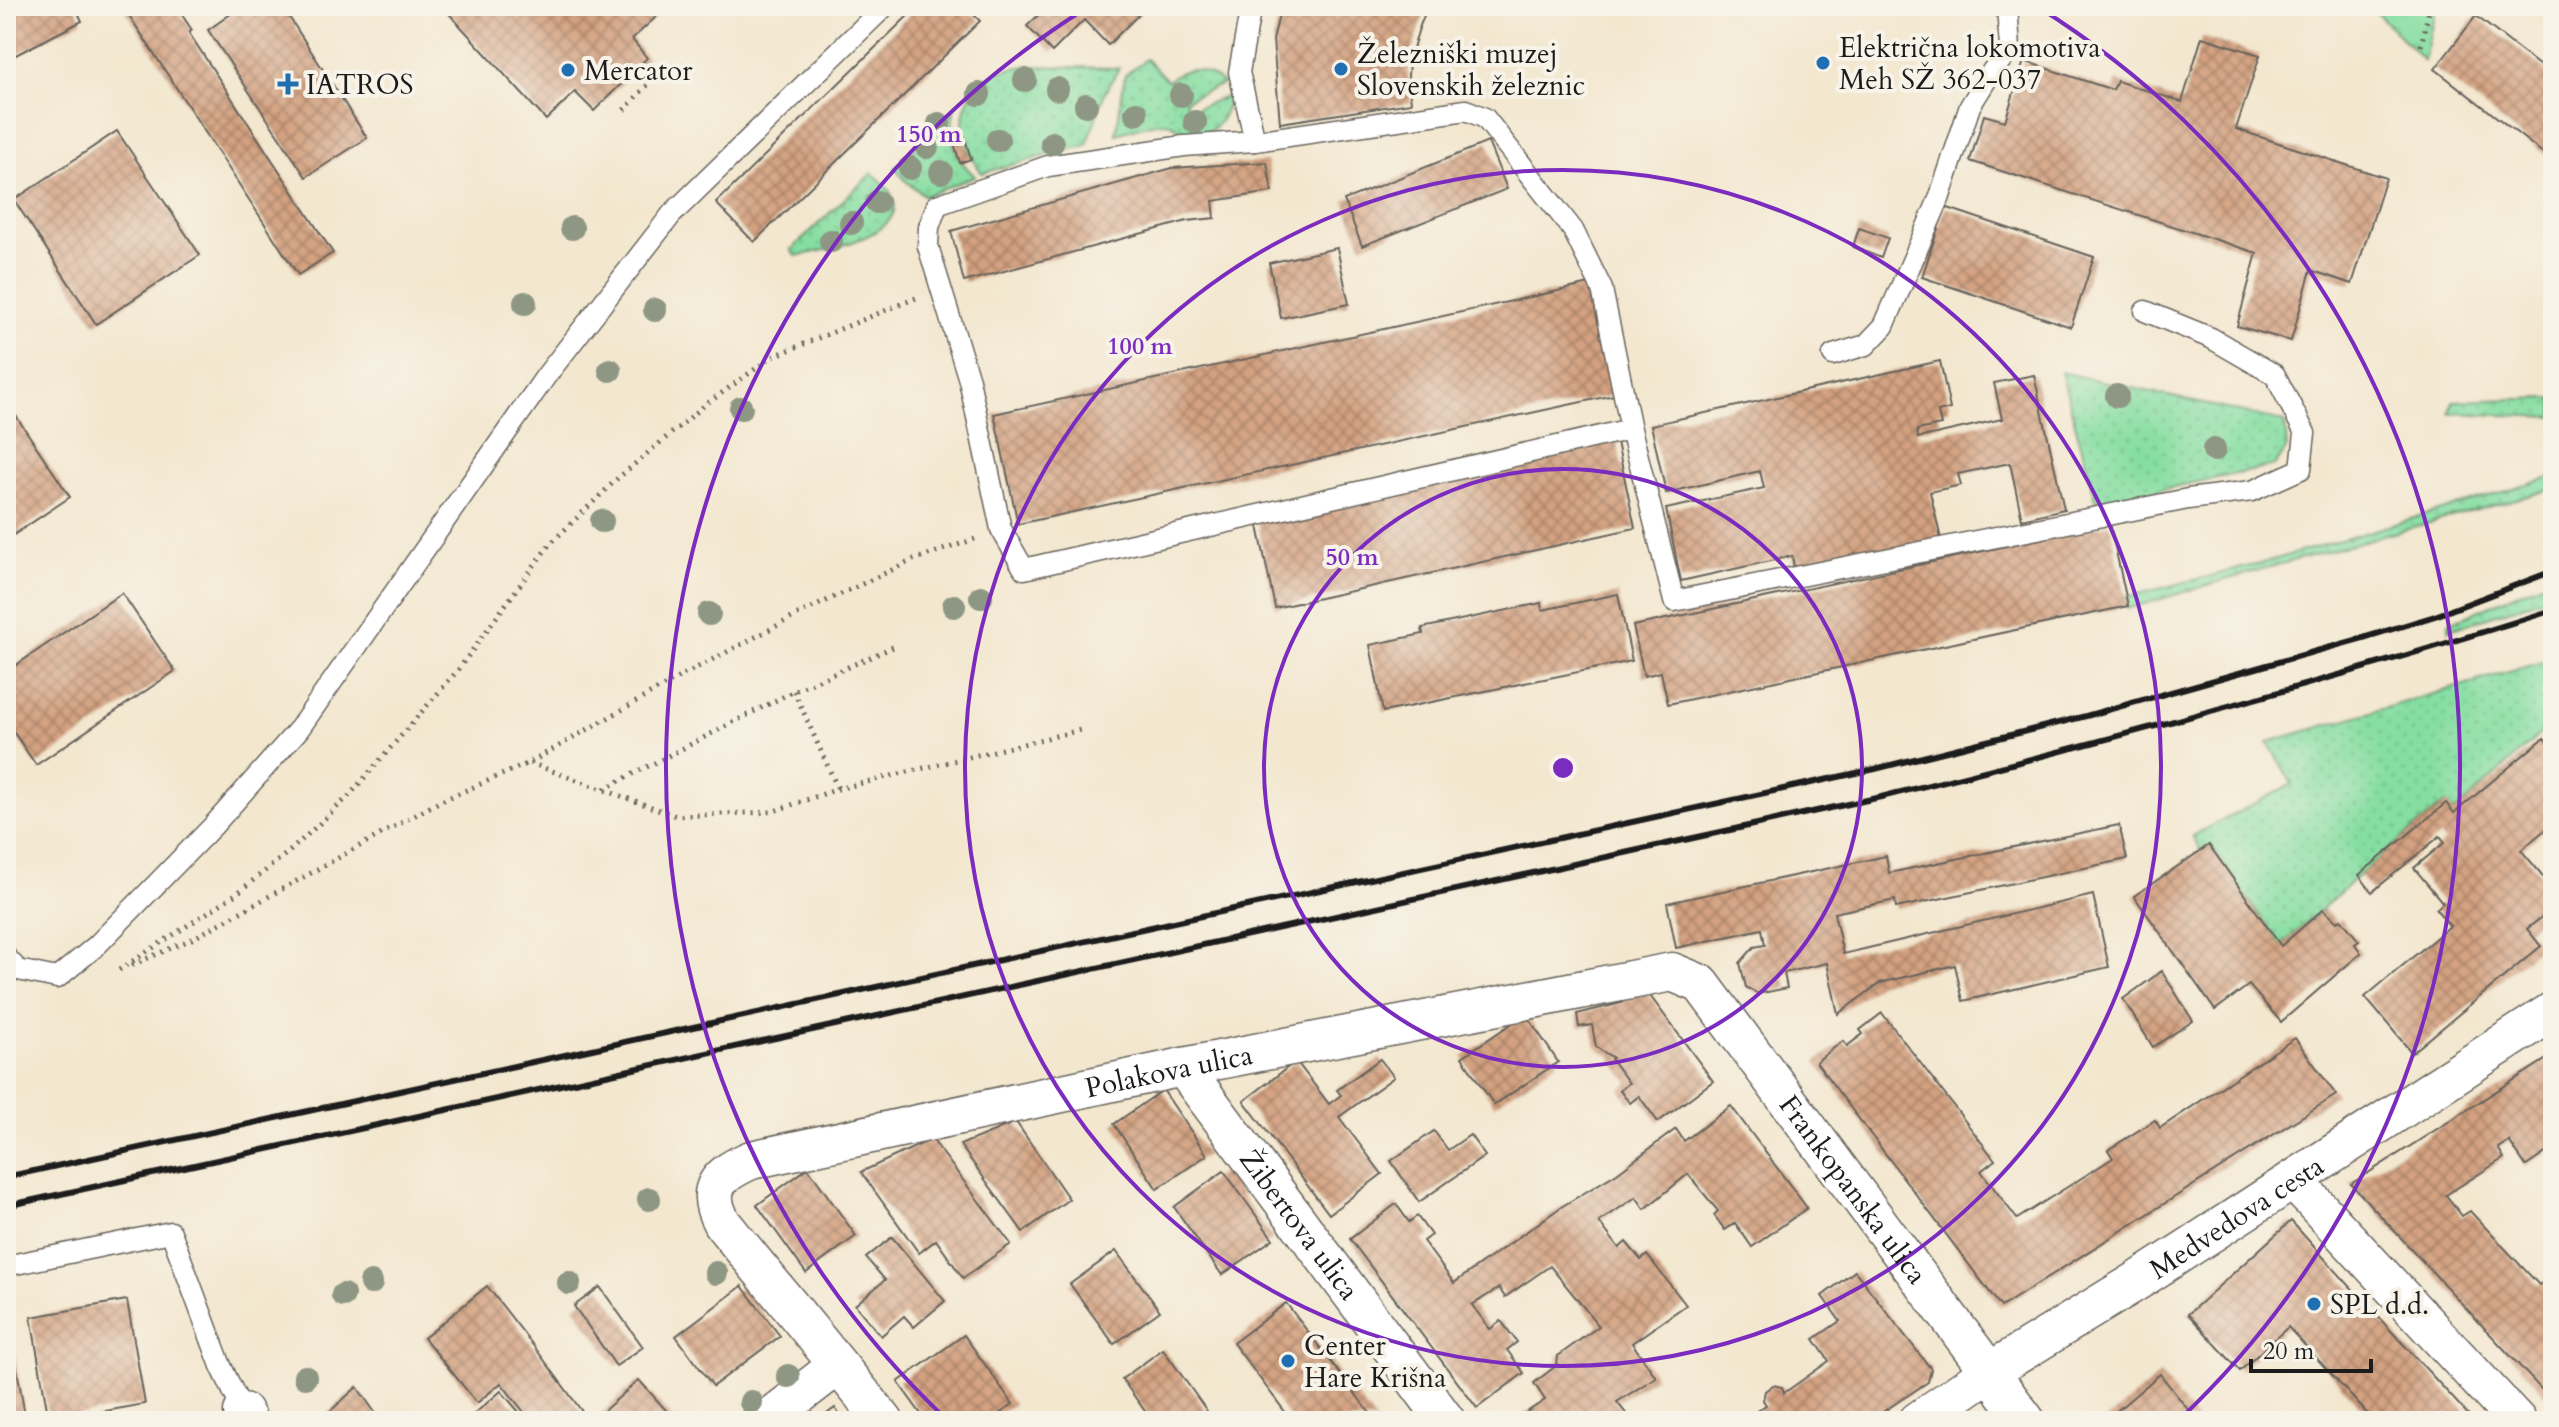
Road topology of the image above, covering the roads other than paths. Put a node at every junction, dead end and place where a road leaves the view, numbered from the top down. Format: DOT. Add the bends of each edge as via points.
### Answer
graph roads {
  1 [pos="885,6"];
  2 [pos="1251,6"];
  3 [pos="2007,6"];
  4 [pos="1255,141"];
  5 [pos="2145,311"];
  6 [pos="1833,355"];
  7 [pos="1631,429"];
  8 [pos="6,957"];
  9 [pos="1672,972"];
  10 [pos="2553,1011"];
  11 [pos="1183,1067"];
  12 [pos="2293,1180"];
  13 [pos="6,1266"];
  14 [pos="837,1366"];
  15 [pos="1989,1372"];
  16 [pos="246,1417"];
  17 [pos="766,1421"];
  18 [pos="884,1421"];
  19 [pos="1446,1421"];
  20 [pos="1918,1421"];
  21 [pos="2026,1421"];
  22 [pos="2517,1421"];
  1 -- 8 [label="lane" via="672,214 546,376 299,729 213,826 96,946 57,978 18,970"];
  2 -- 4 [label="lane" via="1239,72"];
  3 -- 6 [label="lane" via="2010,49 1970,106 1939,199 1884,326 1866,345"];
  4 -- 7 [label="lane" via="1466,110 1485,118 1573,230 1602,289"];
  4 -- 7 [label="lane" via="1048,166 937,205 928,246 969,380 1001,529 1024,569"];
  5 -- 7 [label="lane" via="2211,338 2275,375 2305,433 2301,469 2252,491 2188,499 1674,601"];
  9 -- 11 [label="street, Polakova ulica"];
  9 -- 15 [label="street, Frankopanska ulica" via="1701,984"];
  10 -- 12 [label="street, Medvedova cesta"];
  11 -- 14 [label="street, Polakova ulica" via="751,1160 724,1173 713,1190 722,1223"];
  11 -- 19 [label="street, Žibertova ulica"];
  12 -- 15 [label="street, Medvedova cesta"];
  12 -- 22 [label="street"];
  13 -- 16 [label="lane" via="171,1232 221,1366"];
  14 -- 17 [label="street"];
  14 -- 18 [label="street"];
  15 -- 20 [label="street, Medvedova cesta"];
  15 -- 21 [label="street, Frankopanska ulica"];
}
